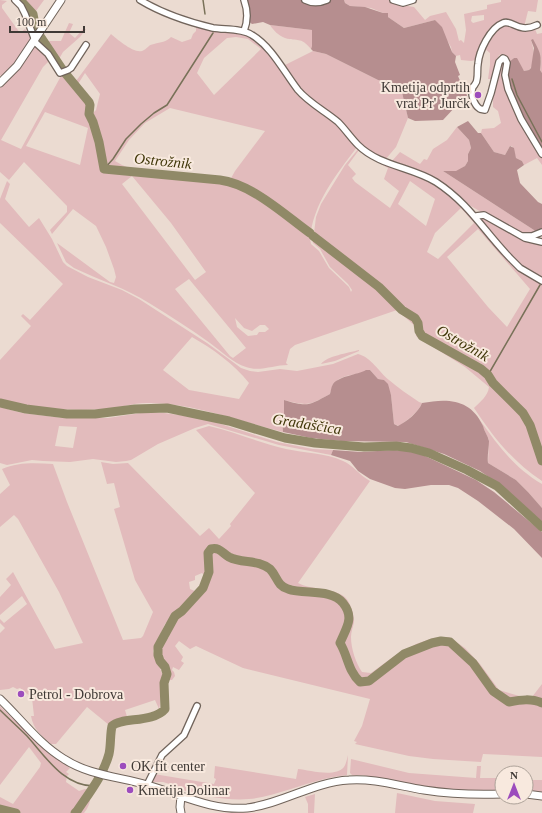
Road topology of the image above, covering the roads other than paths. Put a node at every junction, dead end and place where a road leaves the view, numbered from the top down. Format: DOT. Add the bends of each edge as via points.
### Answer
graph roads {
  1 [pos="15,0"];
  2 [pos="61,0"];
  3 [pos="140,0"];
  4 [pos="244,0"];
  5 [pos="305,0"];
  6 [pos="327,0"];
  7 [pos="393,0"];
  8 [pos="413,0"];
  9 [pos="537,25"];
  10 [pos="244,32"];
  11 [pos="38,36"];
  12 [pos="86,45"];
  13 [pos="0,83"];
  14 [pos="542,154"];
  15 [pos="476,216"];
  16 [pos="542,232"];
  17 [pos="521,236"];
  18 [pos="542,242"];
  19 [pos="542,281"];
  20 [pos="0,699"];
  21 [pos="197,706"];
  22 [pos="147,785"];
  23 [pos="494,794"];
  24 [pos="181,796"];
  25 [pos="181,813"];
  1 -- 11 [label="street"];
  2 -- 11 [label="street"];
  3 -- 10 [label="street" via="178,18 213,28"];
  4 -- 10 [label="street" via="247,22"];
  5 -- 6 [label="street" via="318,3"];
  7 -- 8 [label="street" via="403,3"];
  9 -- 14 [label="street" via="523,29 508,22 498,26 482,49 477,66 478,80 473,91 475,103 480,109 485,110 500,59 505,59 508,89 521,119"];
  10 -- 15 [label="street" via="258,39 298,90 338,123 359,146 375,157 437,183"];
  11 -- 12 [label="street" via="36,43 48,54 60,73 71,68"];
  11 -- 13 [label="street" via="17,66"];
  15 -- 17 [label="street" via="484,215"];
  15 -- 19 [label="street" via="520,268"];
  16 -- 17 [label="street" via="532,236"];
  17 -- 18 [label="street"];
  20 -- 22 [label="street" via="53,752 76,766"];
  21 -- 22 [label="street" via="184,735 162,755"];
  22 -- 24 [label="street"];
  23 -- 24 [label="street" via="448,793 376,781 349,780 326,784 248,808 216,806"];
  24 -- 25 [label="street"];
}
